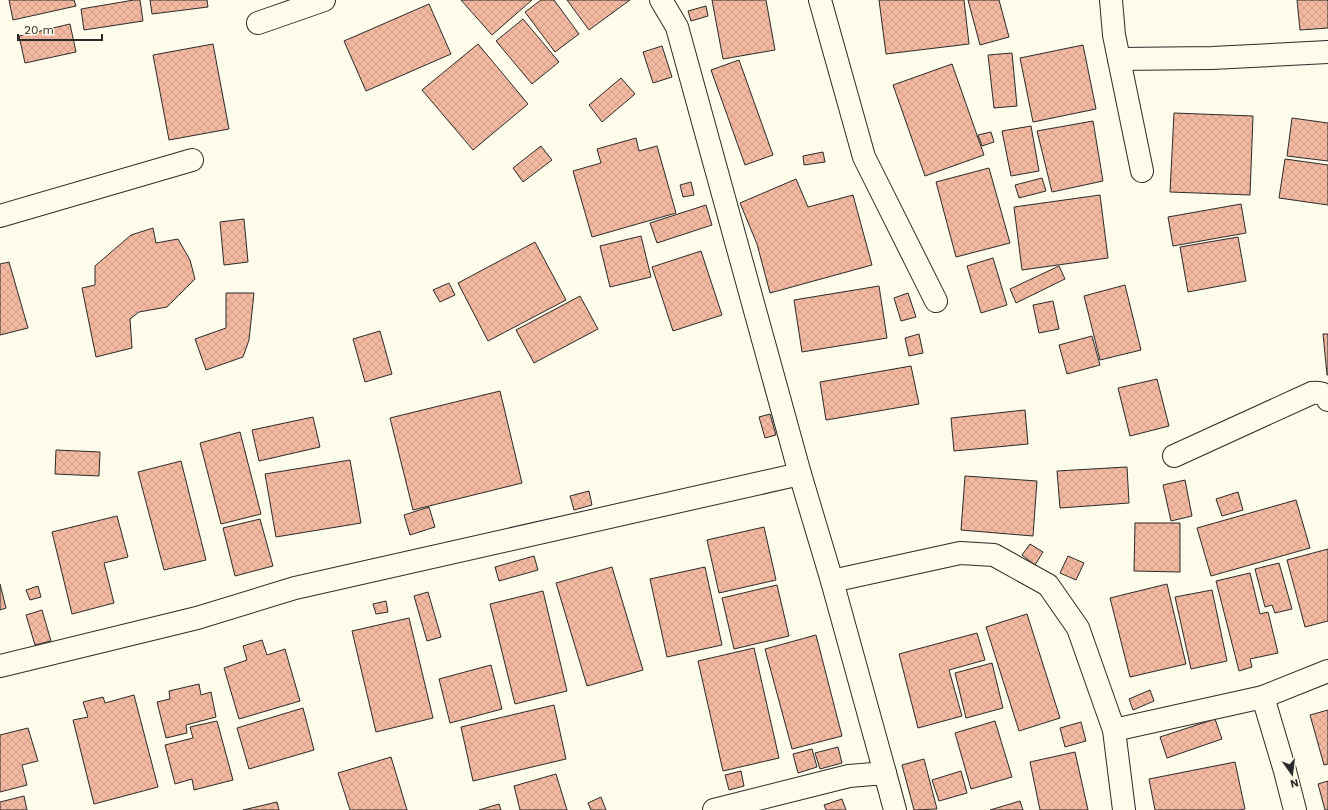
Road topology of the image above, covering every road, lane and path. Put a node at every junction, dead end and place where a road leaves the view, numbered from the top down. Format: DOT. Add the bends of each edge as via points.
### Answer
graph roads {
  1 [pos="324,0"];
  2 [pos="661,0"];
  3 [pos="820,0"];
  4 [pos="1111,0"];
  5 [pos="258,23"];
  6 [pos="1328,52"];
  7 [pos="1119,59"];
  8 [pos="192,160"];
  9 [pos="1142,171"];
  10 [pos="0,216"];
  11 [pos="936,301"];
  12 [pos="1328,400"];
  13 [pos="1174,456"];
  14 [pos="800,474"];
  15 [pos="832,581"];
  16 [pos="0,666"];
  17 [pos="1328,671"];
  18 [pos="1263,697"];
  19 [pos="1114,730"];
  20 [pos="885,773"];
  21 [pos="714,810"];
  22 [pos="895,810"];
  23 [pos="1124,810"];
  24 [pos="1295,810"];
  1 -- 5 [label="street"];
  2 -- 14 [label="street" via="677,27"];
  3 -- 11 [label="street" via="864,157"];
  4 -- 7 [label="street"];
  6 -- 7 [label="street" via="1212,58"];
  7 -- 9 [label="street"];
  8 -- 10 [label="street"];
  12 -- 13 [label="street" via="1319,392 1312,394"];
  14 -- 15 [label="street"];
  14 -- 16 [label="street" via="295,588 197,618"];
  15 -- 19 [label="street" via="960,553 994,555 1048,585 1078,628"];
  15 -- 20 [label="street"];
  17 -- 18 [label="street"];
  18 -- 19 [label="street"];
  18 -- 24 [label="street"];
  19 -- 23 [label="street"];
  20 -- 21 [label="street" via="849,776"];
  20 -- 22 [label="street"];
}
